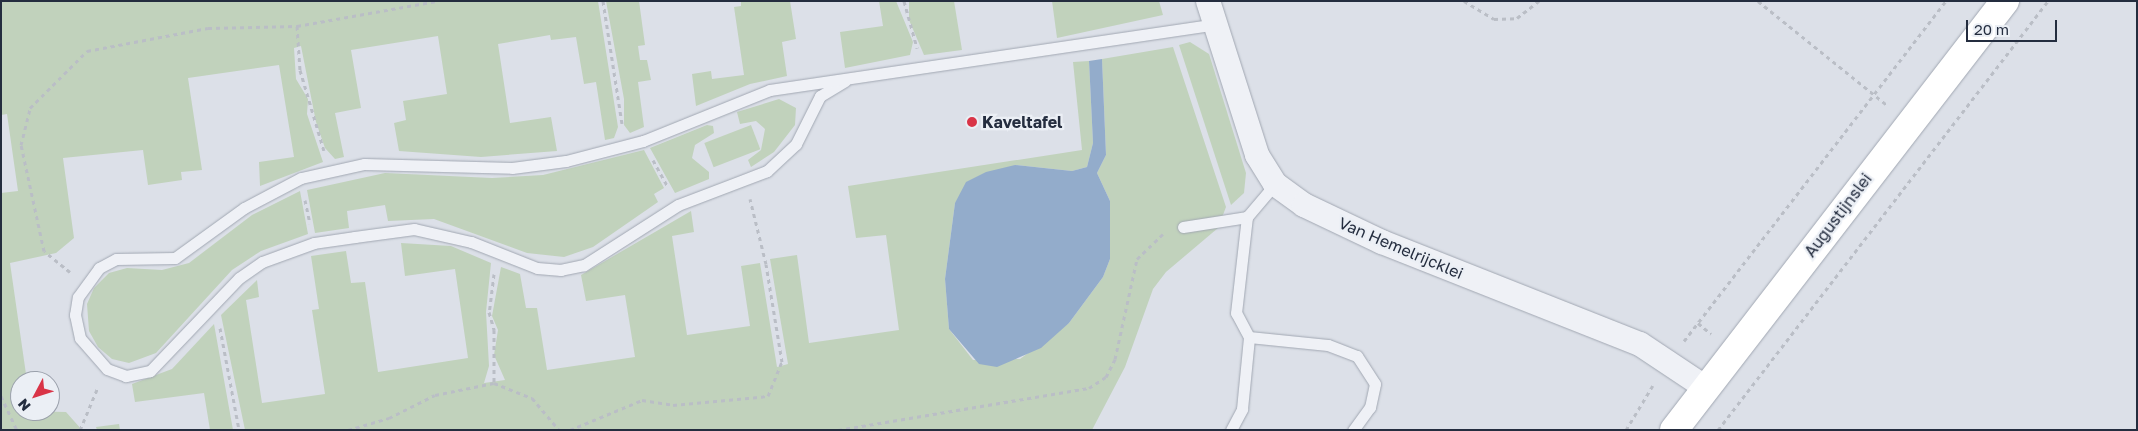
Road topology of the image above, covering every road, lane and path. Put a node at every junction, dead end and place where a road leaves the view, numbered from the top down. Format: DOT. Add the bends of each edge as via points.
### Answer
graph roads {
  1 [pos="437,1"];
  2 [pos="604,1"];
  3 [pos="904,1"];
  4 [pos="1208,1"];
  5 [pos="1464,1"];
  6 [pos="1539,1"];
  7 [pos="1758,1"];
  8 [pos="1946,1"];
  9 [pos="2004,1"];
  10 [pos="2048,1"];
  11 [pos="1215,24"];
  12 [pos="297,26"];
  13 [pos="921,69"];
  14 [pos="845,81"];
  15 [pos="1873,94"];
  16 [pos="1908,122"];
  17 [pos="642,141"];
  18 [pos="625,147"];
  19 [pos="333,170"];
  20 [pos="301,178"];
  21 [pos="745,182"];
  22 [pos="1275,184"];
  23 [pos="678,205"];
  24 [pos="1247,217"];
  25 [pos="1183,227"];
  26 [pos="314,243"];
  27 [pos="499,254"];
  28 [pos="84,284"];
  29 [pos="208,312"];
  30 [pos="1698,323"];
  31 [pos="1249,337"];
  32 [pos="1719,340"];
  33 [pos="1669,360"];
  34 [pos="107,370"];
  35 [pos="494,383"];
  36 [pos="1706,388"];
  37 [pos="1,396"];
  38 [pos="17,430"];
  39 [pos="80,430"];
  40 [pos="239,430"];
  41 [pos="348,430"];
  42 [pos="560,430"];
  43 [pos="570,430"];
  44 [pos="838,430"];
  45 [pos="1231,430"];
  46 [pos="1353,430"];
  47 [pos="1626,430"];
  48 [pos="1674,430"];
  49 [pos="1718,430"];
  1 -- 12 [label="path"];
  2 -- 18 [label="path"];
  3 -- 13 [label="path"];
  4 -- 11 [label="street, Van Hemelrijcklei"];
  5 -- 6 [label="path" via="1494,19 1517,18"];
  7 -- 15 [label="path"];
  8 -- 15 [label="path"];
  9 -- 16 [label="street, Augustijnslei"];
  10 -- 49 [label="path"];
  11 -- 13 [label="lane"];
  11 -- 22 [label="street, Van Hemelrijcklei" via="1258,155"];
  12 -- 19 [label="path" via="300,70 320,146"];
  12 -- 28 [label="path" via="208,28 87,51 30,108 22,145 35,225 44,251"];
  13 -- 14 [label="lane"];
  14 -- 17 [label="lane" via="749,95"];
  14 -- 21 [label="lane" via="820,96 796,144 783,157"];
  15 -- 16 [label="path"];
  15 -- 30 [label="path"];
  16 -- 36 [label="street, Augustijnslei"];
  17 -- 18 [label="lane"];
  17 -- 23 [label="path"];
  18 -- 19 [label="lane" via="512,168 402,163"];
  19 -- 20 [label="lane"];
  20 -- 26 [label="path"];
  20 -- 28 [label="lane" via="244,208 182,255 161,262 116,259"];
  21 -- 23 [label="lane"];
  21 -- 43 [label="path" via="766,264 782,362 768,396 673,405 642,400"];
  22 -- 24 [label="lane"];
  22 -- 33 [label="street, Van Hemelrijcklei" via="1304,205 1382,242 1640,344"];
  23 -- 27 [label="lane" via="584,265 561,270 537,268"];
  24 -- 25 [label="lane"];
  24 -- 31 [label="lane" via="1236,313"];
  25 -- 44 [label="path" via="1158,237 1137,259 1115,359 1106,377 1089,388"];
  26 -- 27 [label="lane" via="414,229 471,242"];
  26 -- 29 [label="lane" via="262,262"];
  27 -- 35 [label="path" via="489,312 494,330"];
  28 -- 34 [label="lane" via="75,314 80,338"];
  29 -- 34 [label="lane" via="150,371 126,376"];
  29 -- 40 [label="path" via="223,331"];
  30 -- 32 [label="path"];
  30 -- 33 [label="path"];
  31 -- 45 [label="lane" via="1242,409"];
  31 -- 46 [label="lane" via="1328,346 1357,356 1374,384 1370,407"];
  33 -- 36 [label="street, Van Hemelrijcklei"];
  33 -- 47 [label="path"];
  34 -- 39 [label="path"];
  35 -- 41 [label="path" via="435,395 389,418"];
  35 -- 42 [label="path" via="532,398"];
  36 -- 48 [label="street, Augustijnslei"];
  37 -- 38 [label="path"];
}
